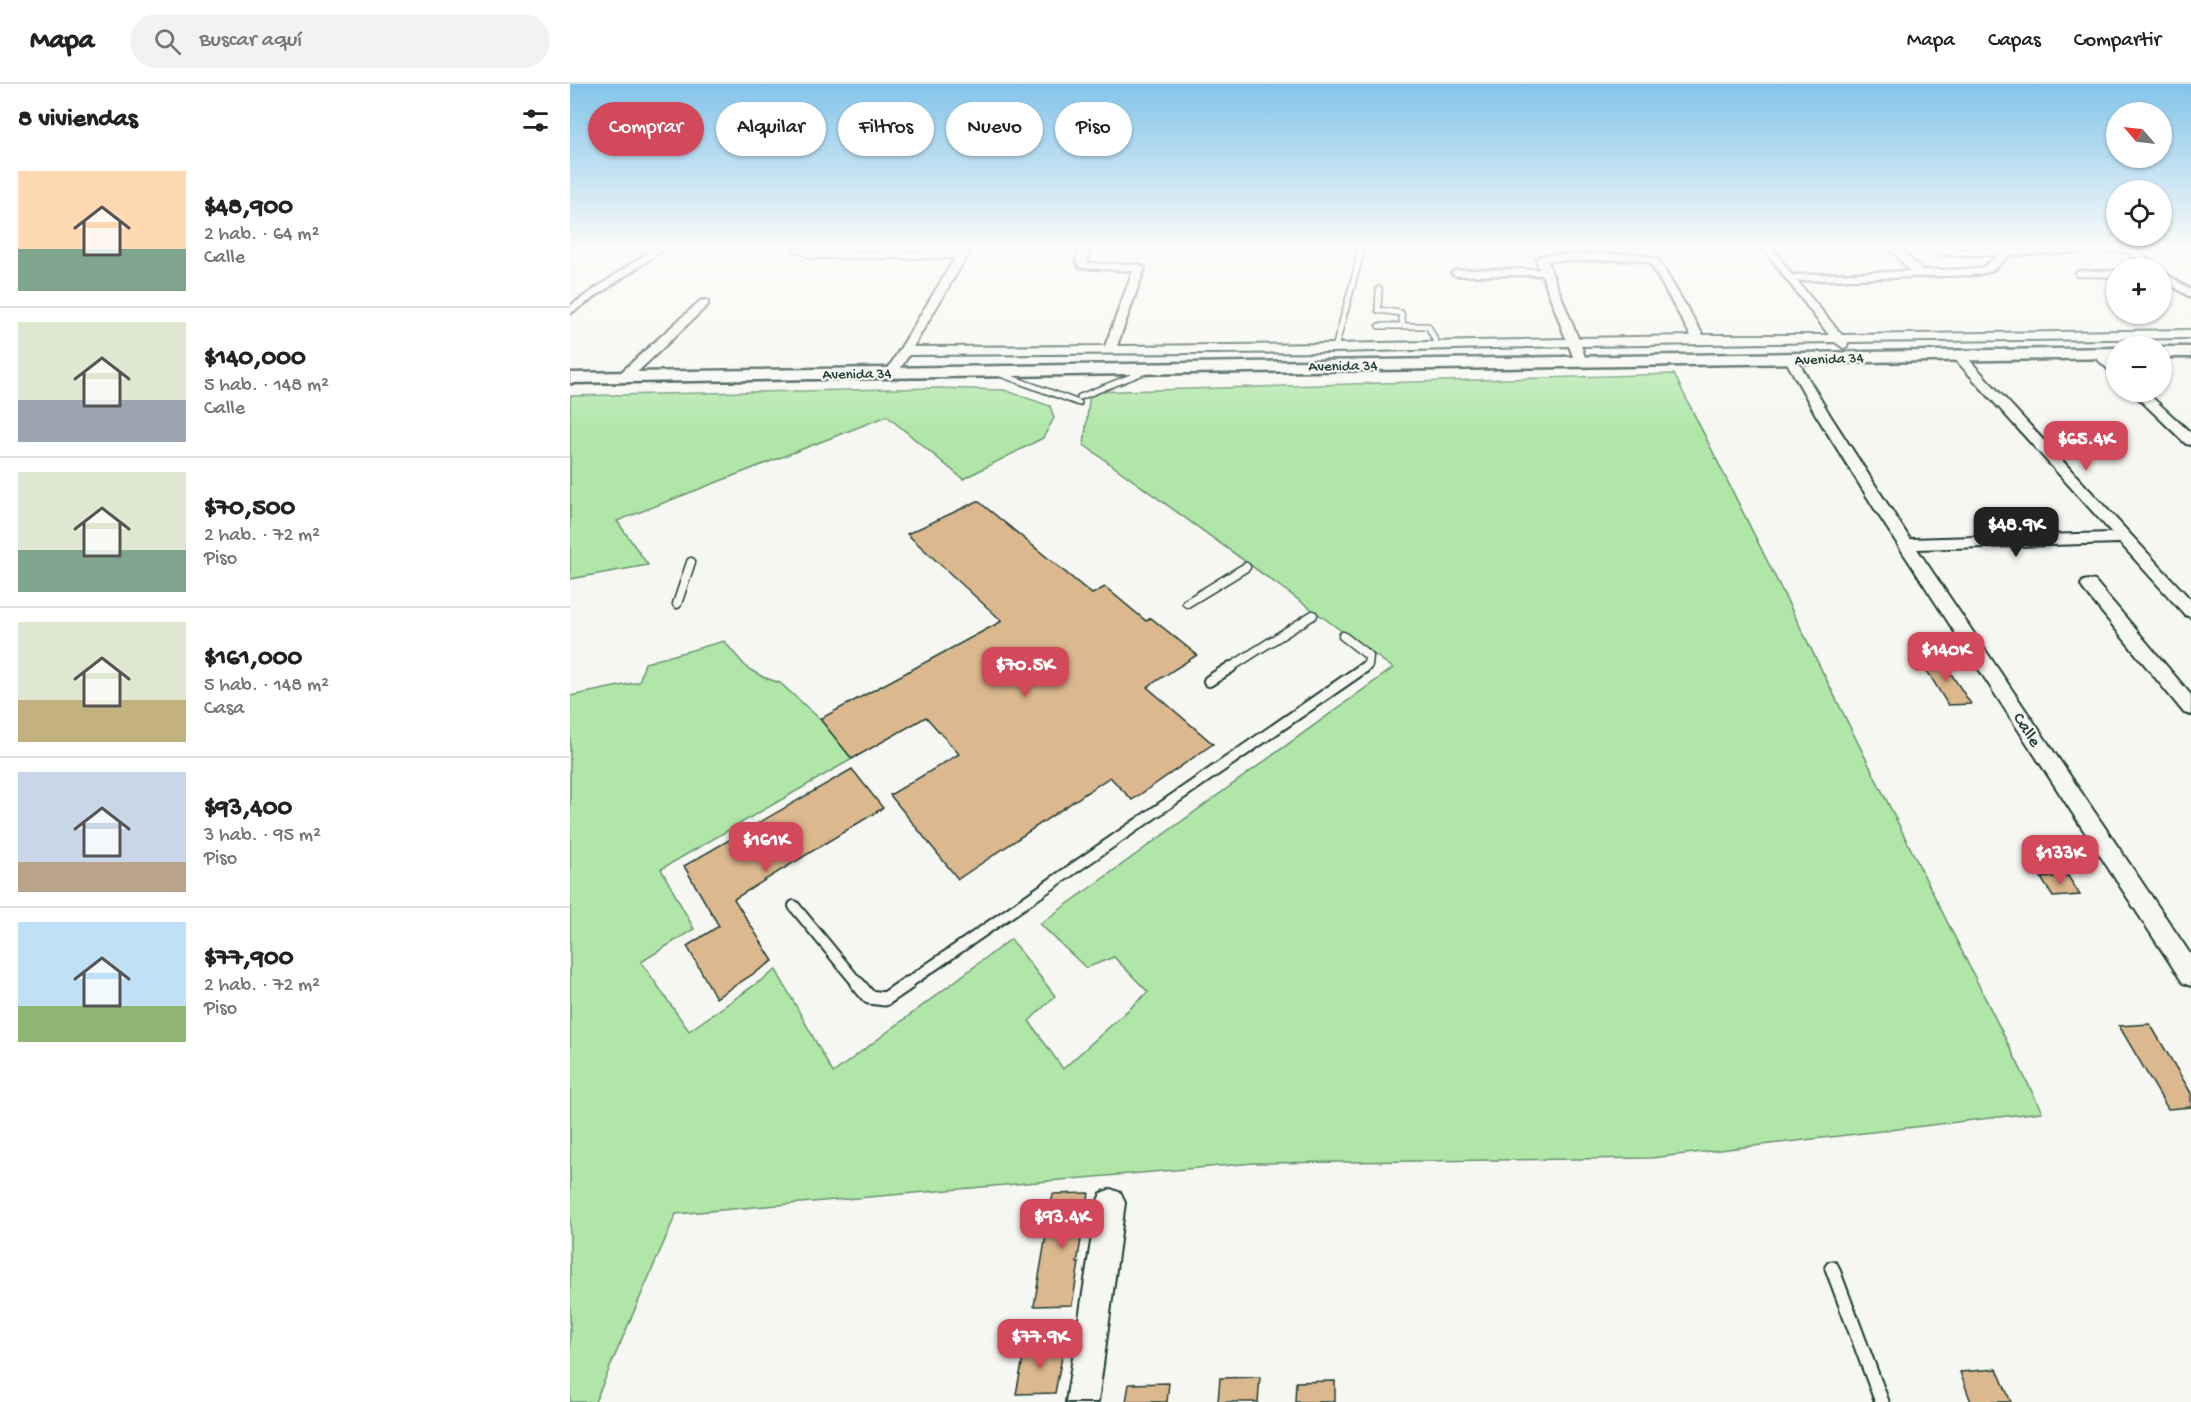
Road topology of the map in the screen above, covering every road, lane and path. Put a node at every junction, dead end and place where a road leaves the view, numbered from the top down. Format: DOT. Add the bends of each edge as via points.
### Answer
graph roads {
  1 [pos="699,308"];
  2 [pos="930,308"];
  3 [pos="1125,308"];
  4 [pos="1346,308"];
  5 [pos="1378,308"];
  6 [pos="1560,308"];
  7 [pos="1681,308"];
  8 [pos="1813,308"];
  9 [pos="1403,325"];
  10 [pos="1379,326"];
  11 [pos="2191,334"];
  12 [pos="1838,338"];
  13 [pos="1700,339"];
  14 [pos="1573,342"];
  15 [pos="1438,346"];
  16 [pos="1110,348"];
  17 [pos="1335,348"];
  18 [pos="903,351"];
  19 [pos="2172,352"];
  20 [pos="2191,352"];
  21 [pos="2098,353"];
  22 [pos="2106,353"];
  23 [pos="1958,355"];
  24 [pos="1854,357"];
  25 [pos="1791,359"];
  26 [pos="2106,361"];
  27 [pos="1581,362"];
  28 [pos="1153,368"];
  29 [pos="993,371"];
  30 [pos="892,372"];
  31 [pos="624,377"];
  32 [pos="570,378"];
  33 [pos="2150,402"];
  34 [pos="2191,441"];
  35 [pos="2124,538"];
  36 [pos="1906,544"];
  37 [pos="691,562"];
  38 [pos="1246,567"];
  39 [pos="2089,585"];
  40 [pos="1187,603"];
  41 [pos="677,604"];
  42 [pos="2191,611"];
  43 [pos="1313,615"];
  44 [pos="1343,636"];
  45 [pos="1209,681"];
  46 [pos="2191,708"];
  47 [pos="794,906"];
  48 [pos="2191,975"];
  49 [pos="1111,1203"];
  50 [pos="1832,1268"];
  51 [pos="1082,1402"];
  52 [pos="1882,1402"];
  1 -- 31 [label="street"];
  2 -- 18 [label="street"];
  3 -- 16 [label="street"];
  4 -- 17 [label="lane"];
  5 -- 9 [label="lane" via="1401,313"];
  6 -- 14 [label="street"];
  7 -- 13 [label="street"];
  8 -- 12 [label="street"];
  9 -- 10 [label="lane"];
  9 -- 15 [label="lane" via="1428,326"];
  11 -- 12 [label="street"];
  12 -- 13 [label="street"];
  12 -- 24 [label="street"];
  13 -- 14 [label="street"];
  14 -- 15 [label="street"];
  14 -- 27 [label="street"];
  15 -- 17 [label="street"];
  16 -- 17 [label="street"];
  16 -- 18 [label="street"];
  18 -- 30 [label="street"];
  19 -- 20 [label="street"];
  21 -- 22 [label="street, Avenida 34"];
  21 -- 23 [label="street, Avenida 34"];
  21 -- 26 [label="street"];
  23 -- 24 [label="street, Avenida 34"];
  23 -- 35 [label="street"];
  24 -- 25 [label="street, Avenida 34"];
  25 -- 27 [label="street, Avenida 34"];
  25 -- 36 [label="street, Calle" via="1822,415"];
  27 -- 28 [label="street, Avenida 34"];
  28 -- 29 [label="street, Avenida 34"];
  28 -- 29 [label="lane" via="1080,400"];
  29 -- 30 [label="street, Avenida 34"];
  30 -- 31 [label="street, Avenida 34"];
  31 -- 32 [label="street, Avenida 34"];
  33 -- 34 [label="street"];
  35 -- 36 [label="street"];
  35 -- 42 [label="street"];
  36 -- 48 [label="street, Calle"];
  37 -- 41 [label="lane"];
  38 -- 40 [label="lane"];
  39 -- 46 [label="street"];
  43 -- 45 [label="lane"];
  44 -- 47 [label="lane" via="1369,656 1368,665 885,999 869,997"];
  49 -- 51 [label="street"];
  50 -- 52 [label="lane"];
}
